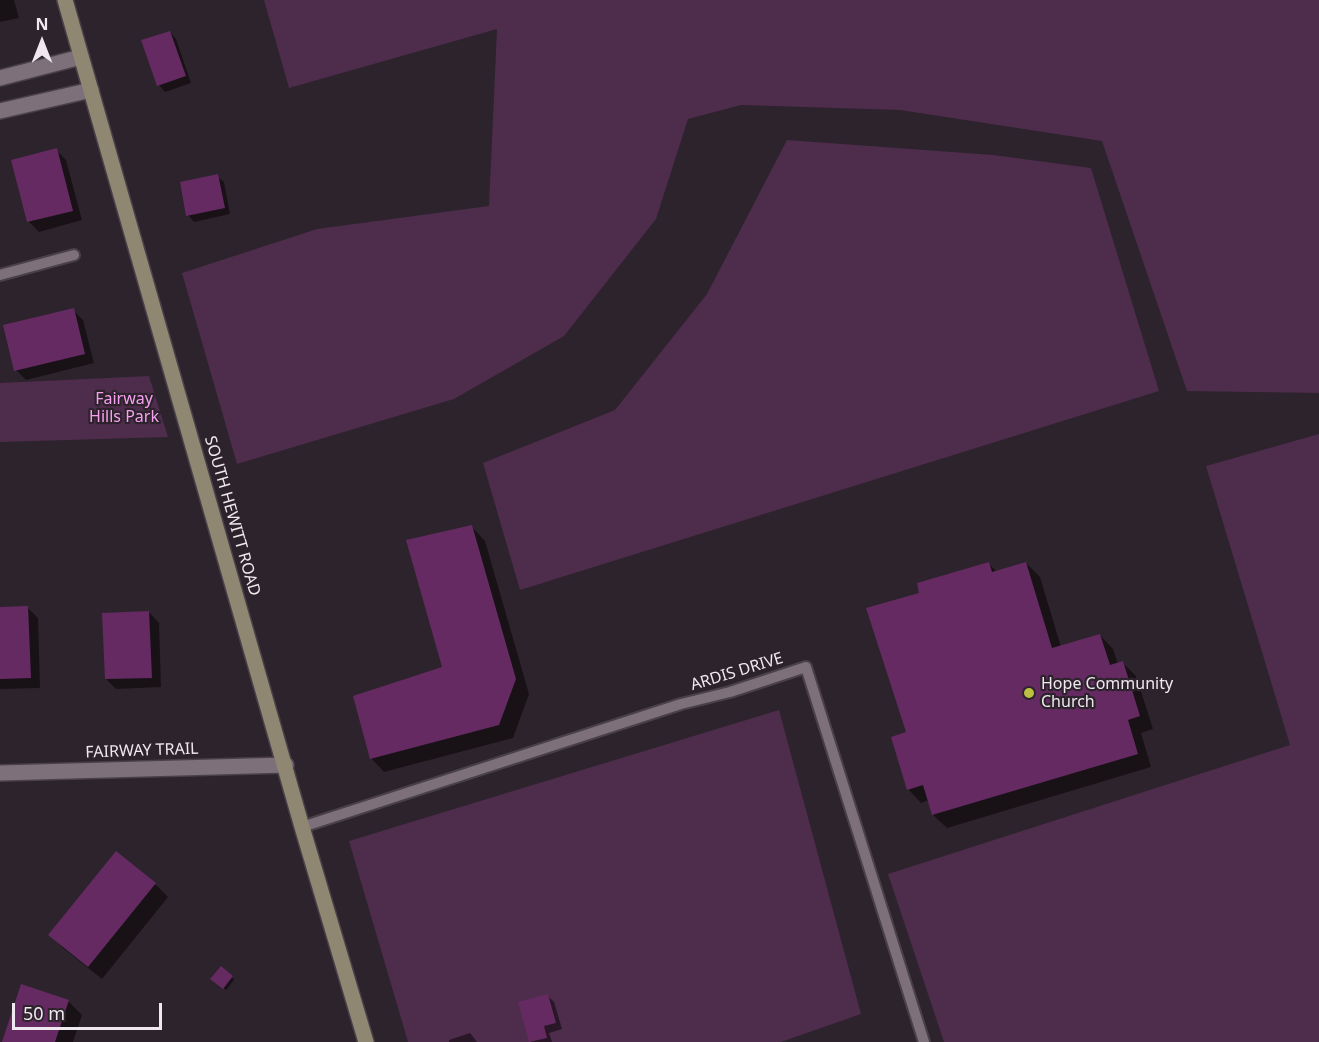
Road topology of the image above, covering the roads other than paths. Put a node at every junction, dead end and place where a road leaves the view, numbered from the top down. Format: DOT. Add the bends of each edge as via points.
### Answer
graph roads {
  1 [pos="65,0"];
  2 [pos="81,57"];
  3 [pos="0,78"];
  4 [pos="91,90"];
  5 [pos="0,111"];
  6 [pos="74,255"];
  7 [pos="0,275"];
  8 [pos="286,765"];
  9 [pos="0,773"];
  10 [pos="302,827"];
  11 [pos="366,1042"];
  12 [pos="924,1042"];
  1 -- 2 [label="main road, SOUTH HEWITT ROAD"];
  2 -- 3 [label="street"];
  2 -- 4 [label="main road, SOUTH HEWITT ROAD"];
  4 -- 5 [label="street"];
  4 -- 8 [label="main road, SOUTH HEWITT ROAD"];
  6 -- 7 [label="lane"];
  8 -- 9 [label="street, FAIRWAY TRAIL"];
  8 -- 10 [label="main road, SOUTH HEWITT ROAD"];
  10 -- 11 [label="main road, SOUTH HEWITT ROAD"];
  10 -- 12 [label="lane, ARDIS DRIVE" via="806,667"];
}
